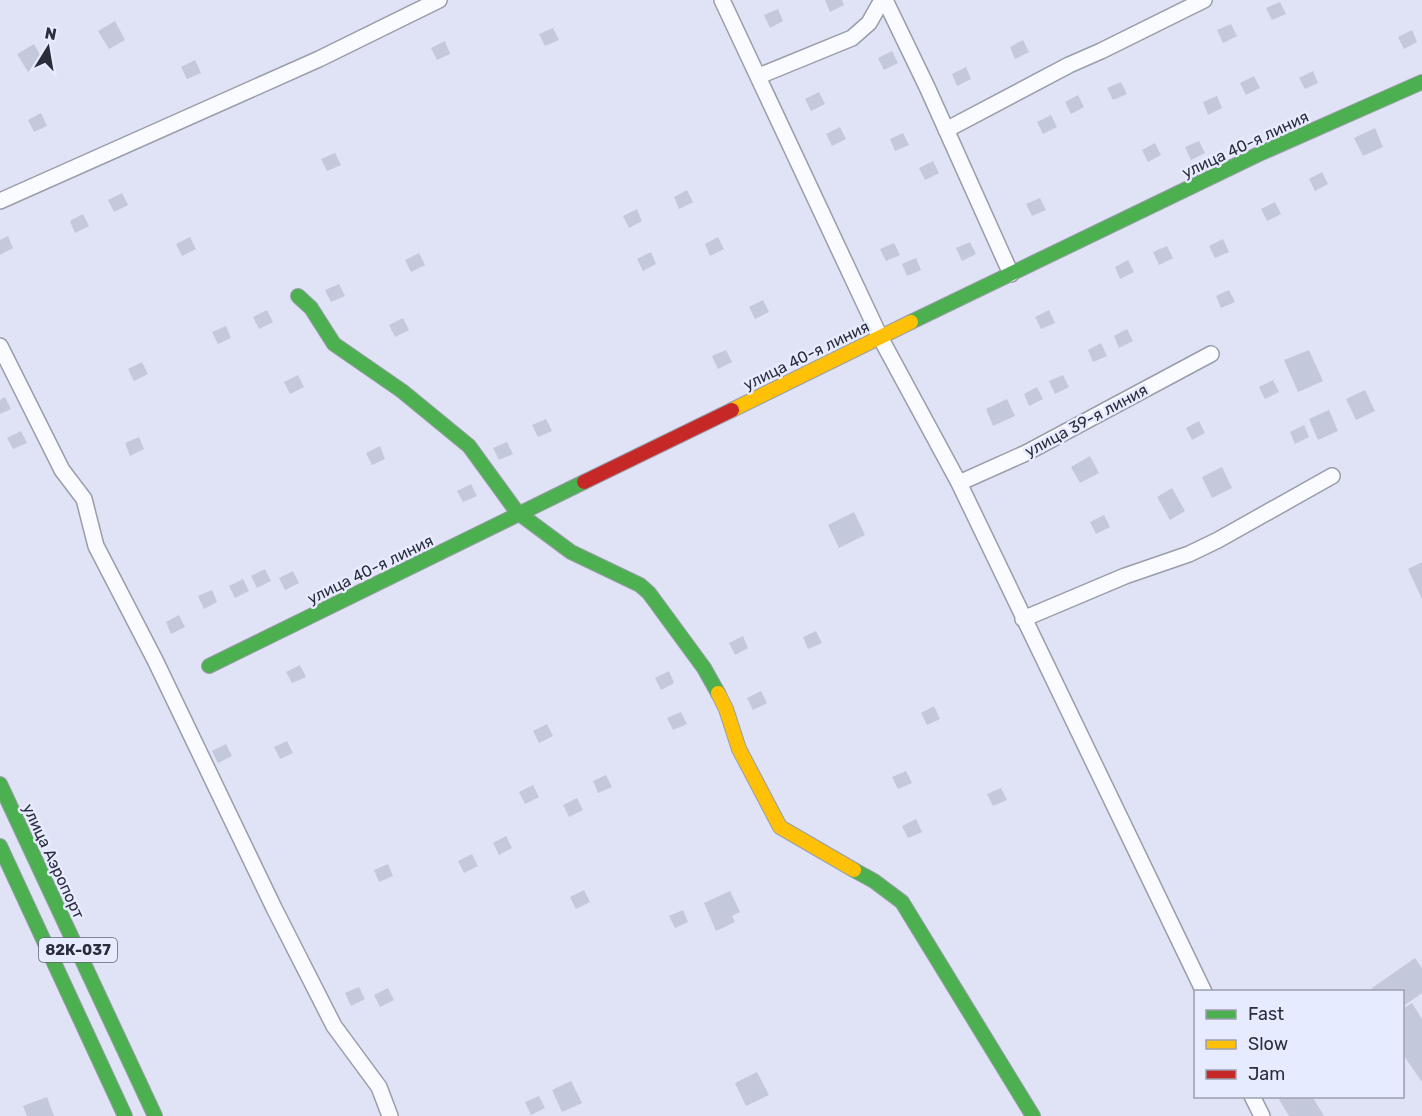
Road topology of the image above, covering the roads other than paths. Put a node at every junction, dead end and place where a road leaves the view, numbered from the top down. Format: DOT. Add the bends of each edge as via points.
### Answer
graph roads {
  1 [pos="439,0"];
  2 [pos="722,0"];
  3 [pos="883,0"];
  4 [pos="1204,0"];
  5 [pos="759,76"];
  6 [pos="1422,82"];
  7 [pos="946,130"];
  8 [pos="0,201"];
  9 [pos="1011,274"];
  10 [pos="298,296"];
  11 [pos="880,337"];
  12 [pos="0,346"];
  13 [pos="1211,354"];
  14 [pos="1332,476"];
  15 [pos="959,483"];
  16 [pos="520,514"];
  17 [pos="1023,619"];
  18 [pos="209,666"];
  19 [pos="0,784"];
  20 [pos="0,846"];
  21 [pos="1203,990"];
  22 [pos="1253,1098"];
  23 [pos="125,1116"];
  24 [pos="155,1116"];
  25 [pos="390,1116"];
  26 [pos="1033,1116"];
  27 [pos="1262,1116"];
  1 -- 8 [label="street" via="319,59"];
  2 -- 5 [label="street"];
  3 -- 5 [label="street" via="869,23 852,38"];
  3 -- 7 [label="street"];
  4 -- 7 [label="street"];
  5 -- 11 [label="street"];
  6 -- 9 [label="street, улица 40-я линия" via="1259,154"];
  7 -- 9 [label="street"];
  9 -- 11 [label="street, улица 40-я линия"];
  10 -- 16 [label="street" via="311,308 334,344 402,391 468,446"];
  11 -- 15 [label="street"];
  11 -- 16 [label="street, улица 40-я линия"];
  12 -- 25 [label="street" via="62,470 84,499 96,546 279,918 334,1026 379,1087"];
  13 -- 15 [label="street, улица 39-я линия" via="1026,453"];
  14 -- 17 [label="street" via="1189,554"];
  15 -- 17 [label="street"];
  16 -- 18 [label="street, улица 40-я линия"];
  16 -- 26 [label="street" via="571,552 649,593 704,668 726,709 739,749 780,827 874,881 902,902"];
  17 -- 21 [label="street"];
  19 -- 24 [label="street, улица Аэропорт / 82К-037"];
  20 -- 23 [label="street"];
  22 -- 27 [label="street"];
}
